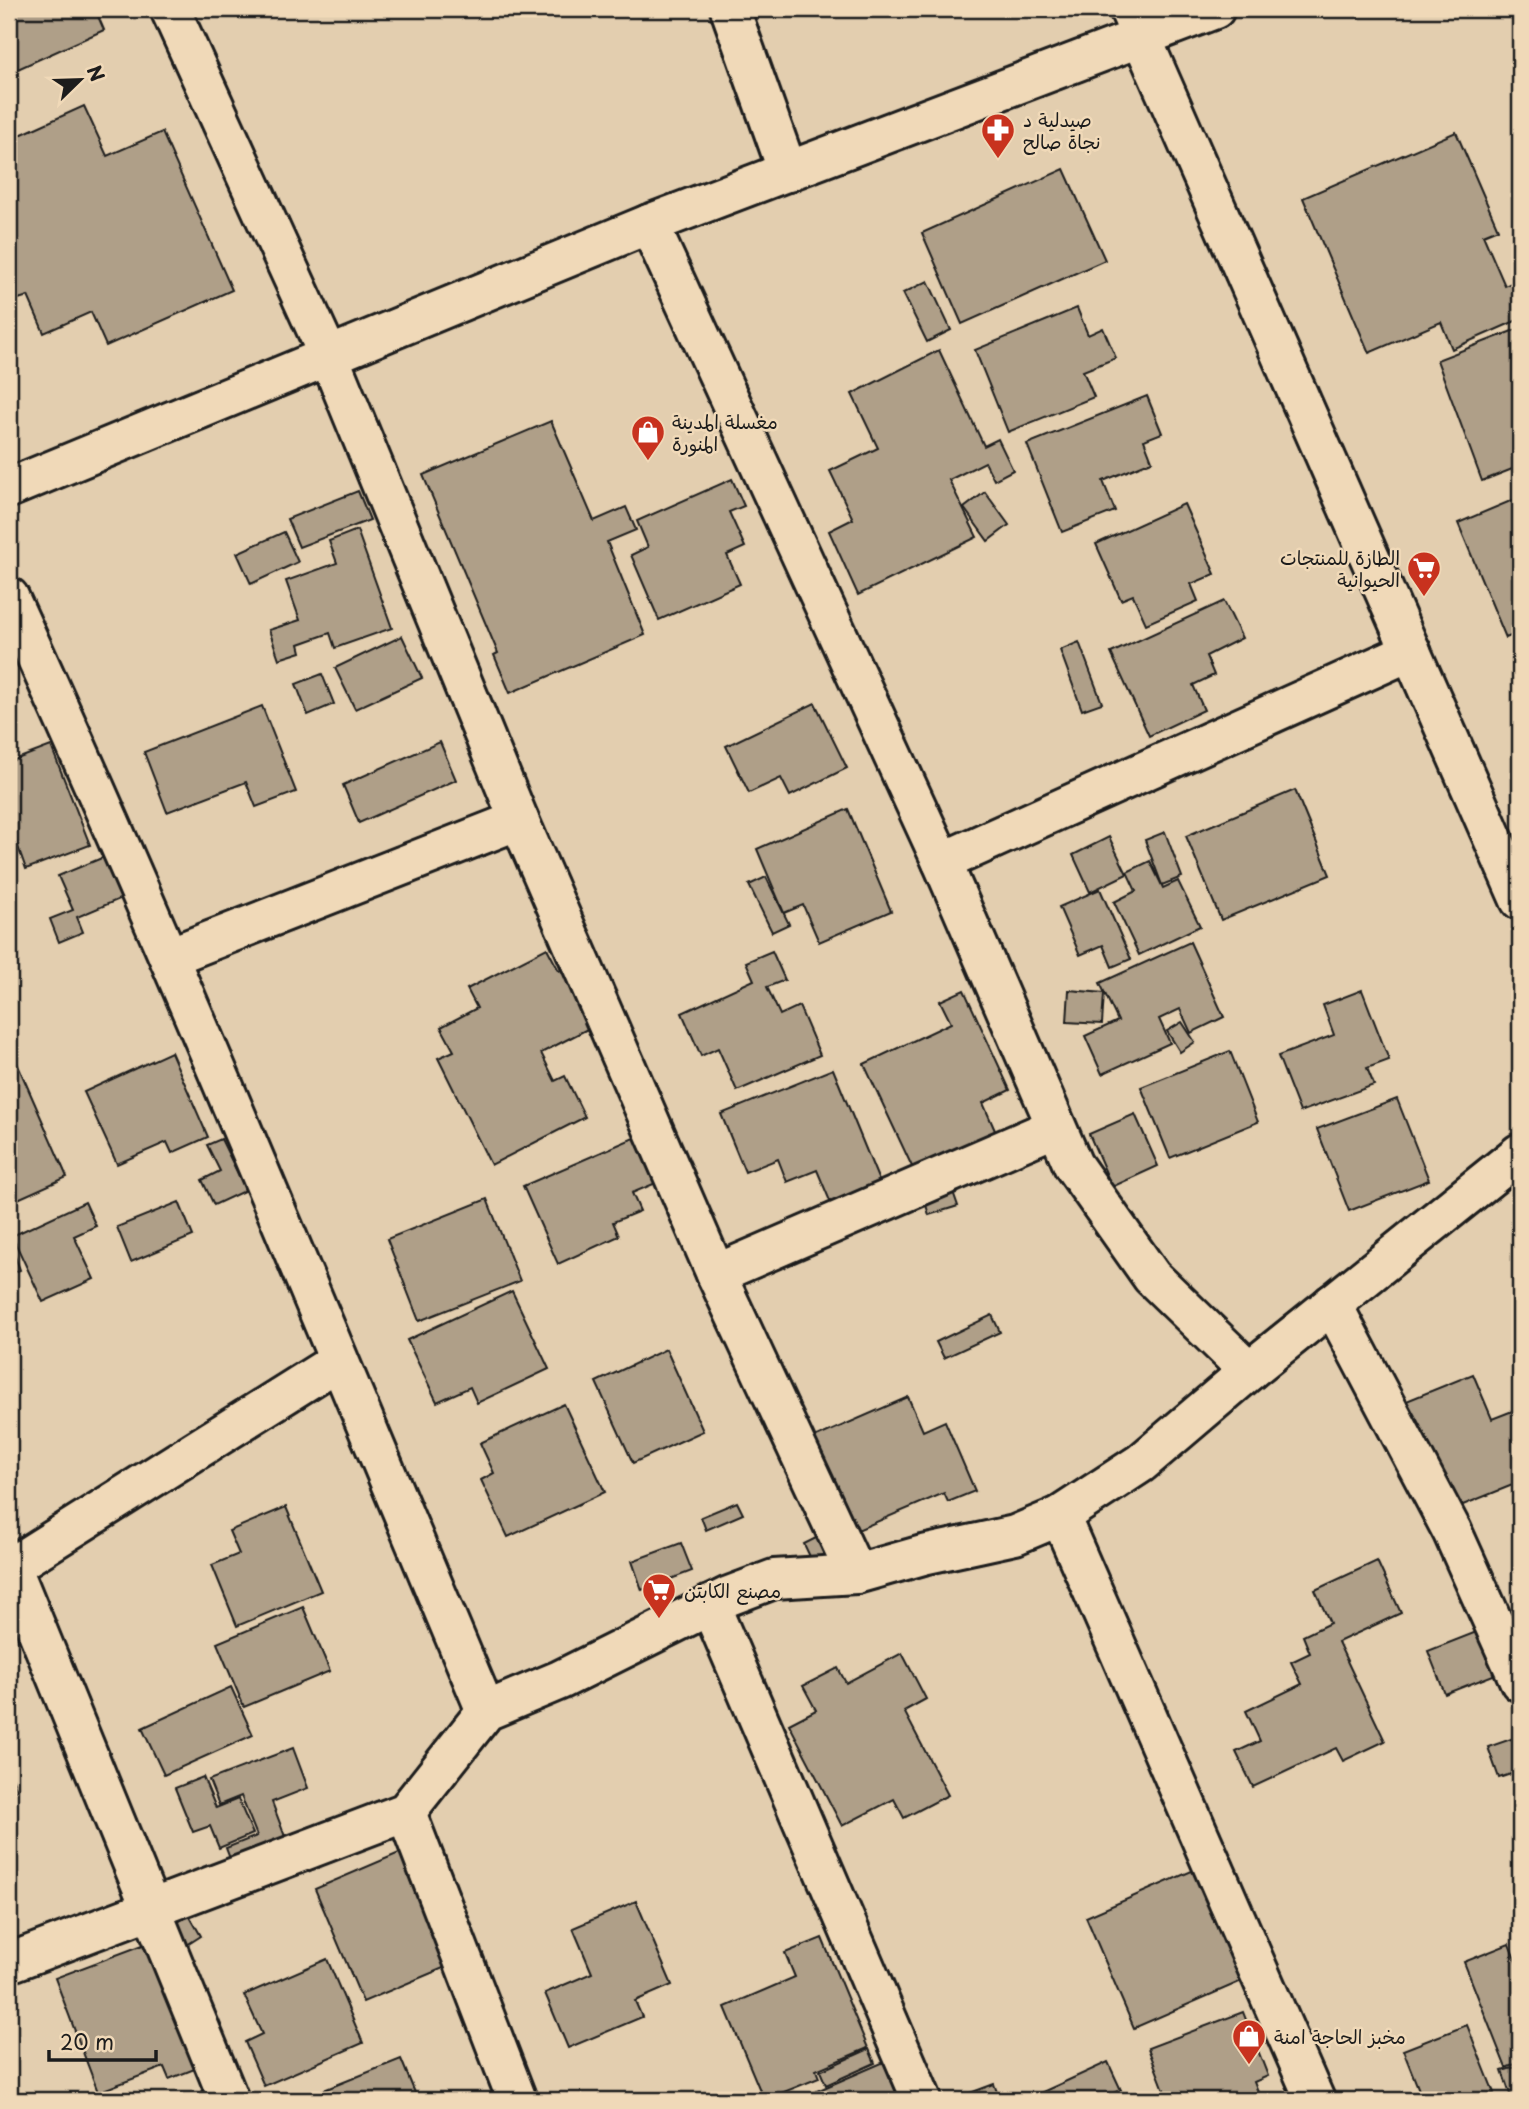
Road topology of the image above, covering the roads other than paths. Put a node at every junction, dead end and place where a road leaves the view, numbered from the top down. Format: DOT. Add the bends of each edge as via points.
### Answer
graph roads {
  1 [pos="170,9"];
  2 [pos="730,9"];
  3 [pos="1215,9"];
  4 [pos="1134,22"];
  5 [pos="788,172"];
  6 [pos="649,224"];
  7 [pos="328,357"];
  8 [pos="9,488"];
  9 [pos="9,597"];
  10 [pos="1411,651"];
  11 [pos="519,820"];
  12 [pos="942,862"];
  13 [pos="1520,900"];
  14 [pos="169,957"];
  15 [pos="1056,1127"];
  16 [pos="1520,1153"];
  17 [pos="716,1274"];
  18 [pos="1332,1304"];
  19 [pos="338,1361"];
  20 [pos="1249,1371"];
  21 [pos="1060,1516"];
  22 [pos="10,1565"];
  23 [pos="856,1574"];
  24 [pos="709,1605"];
  25 [pos="1520,1682"];
  26 [pos="486,1711"];
  27 [pos="406,1812"];
  28 [pos="149,1908"];
  29 [pos="9,1964"];
  30 [pos="229,2100"];
  31 [pos="517,2100"];
  32 [pos="922,2100"];
  33 [pos="1315,2100"];
  1 -- 7 [label="street"];
  2 -- 5 [label="street"];
  3 -- 4 [label="street"];
  4 -- 5 [label="street"];
  4 -- 10 [label="street"];
  5 -- 6 [label="street"];
  6 -- 7 [label="street"];
  6 -- 12 [label="street"];
  7 -- 8 [label="street"];
  7 -- 11 [label="street"];
  9 -- 14 [label="street"];
  10 -- 12 [label="street"];
  10 -- 13 [label="street"];
  11 -- 14 [label="street"];
  11 -- 17 [label="street"];
  12 -- 15 [label="street"];
  14 -- 19 [label="street"];
  15 -- 17 [label="street"];
  15 -- 20 [label="street" via="1073,1165 1152,1277"];
  16 -- 18 [label="street"];
  17 -- 23 [label="street"];
  18 -- 20 [label="street"];
  18 -- 25 [label="street" via="1452,1531"];
  19 -- 22 [label="street"];
  19 -- 26 [label="street"];
  20 -- 21 [label="street" via="1141,1463"];
  21 -- 23 [label="street" via="1015,1535"];
  21 -- 33 [label="street"];
  22 -- 28 [label="street"];
  23 -- 24 [label="street" via="774,1579"];
  24 -- 26 [label="street" via="560,1680"];
  24 -- 32 [label="street"];
  26 -- 27 [label="street"];
  27 -- 28 [label="street"];
  27 -- 31 [label="street"];
  28 -- 29 [label="street"];
  28 -- 30 [label="street"];
}
